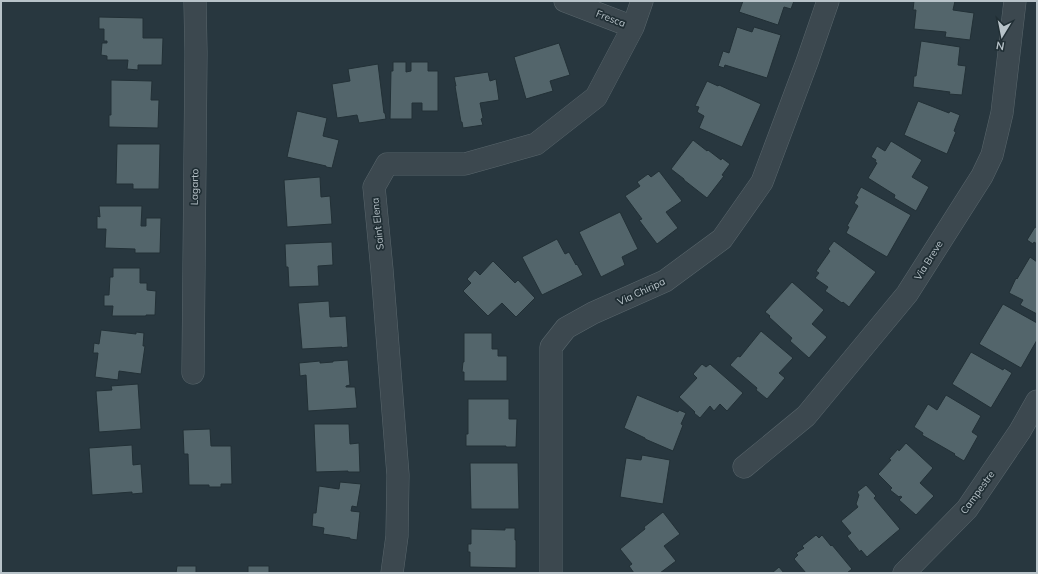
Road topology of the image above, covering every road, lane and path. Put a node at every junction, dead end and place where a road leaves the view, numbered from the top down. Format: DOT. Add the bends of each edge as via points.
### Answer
graph roads {
  1 [pos="194,1"];
  2 [pos="565,1"];
  3 [pos="642,1"];
  4 [pos="828,1"];
  5 [pos="1014,1"];
  6 [pos="633,27"];
  7 [pos="193,373"];
  8 [pos="1037,401"];
  9 [pos="744,467"];
  10 [pos="392,573"];
  11 [pos="551,573"];
  12 [pos="904,573"];
  1 -- 7 [label="street, Lagarto" via="196,53"];
  2 -- 6 [label="street, Fresca"];
  3 -- 6 [label="street, Saint Elena"];
  4 -- 11 [label="street, Via Chiripa" via="762,182 722,239 665,281 566,328 551,347"];
  5 -- 9 [label="street, Via Breve" via="1002,113 992,155 982,176 907,294 806,416"];
  6 -- 10 [label="street, Saint Elena" via="596,97 536,144 465,164 387,164 374,186 398,475"];
  8 -- 12 [label="street, Campestre" via="967,509"];
}
